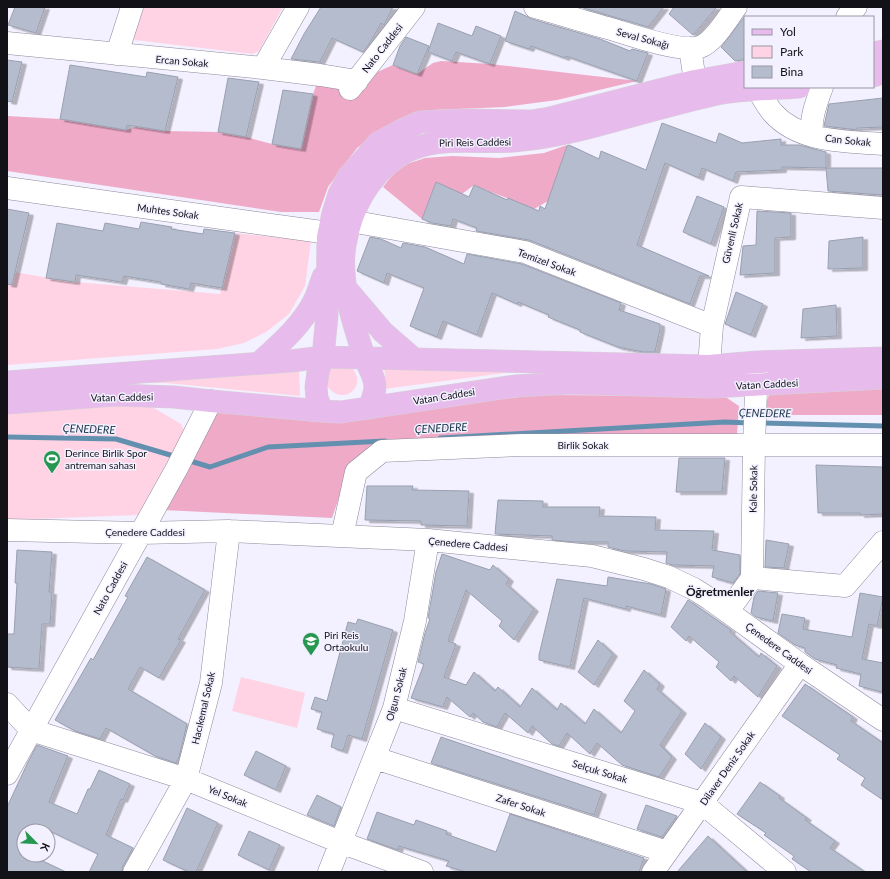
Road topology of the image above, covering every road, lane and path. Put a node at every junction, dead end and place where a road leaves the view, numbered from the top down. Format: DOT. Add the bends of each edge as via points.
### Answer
graph roads {
  1 [pos="132,7"];
  2 [pos="298,7"];
  3 [pos="414,7"];
  4 [pos="736,7"];
  5 [pos="856,7"];
  6 [pos="547,9"];
  7 [pos="848,16"];
  8 [pos="7,43"];
  9 [pos="690,48"];
  10 [pos="116,54"];
  11 [pos="263,68"];
  12 [pos="744,72"];
  13 [pos="695,81"];
  14 [pos="353,85"];
  15 [pos="786,88"];
  16 [pos="822,88"];
  17 [pos="758,90"];
  18 [pos="812,136"];
  19 [pos="883,144"];
  20 [pos="7,188"];
  21 [pos="883,208"];
  22 [pos="350,221"];
  23 [pos="329,233"];
  24 [pos="327,267"];
  25 [pos="347,289"];
  26 [pos="712,326"];
  27 [pos="323,357"];
  28 [pos="365,358"];
  29 [pos="883,358"];
  30 [pos="414,359"];
  31 [pos="757,362"];
  32 [pos="259,363"];
  33 [pos="710,376"];
  34 [pos="883,378"];
  35 [pos="7,382"];
  36 [pos="757,392"];
  37 [pos="211,401"];
  38 [pos="7,403"];
  39 [pos="369,408"];
  40 [pos="322,411"];
  41 [pos="754,439"];
  42 [pos="883,446"];
  43 [pos="229,531"];
  44 [pos="141,533"];
  45 [pos="8,535"];
  46 [pos="342,536"];
  47 [pos="428,540"];
  48 [pos="883,542"];
  49 [pos="752,578"];
  50 [pos="728,611"];
  51 [pos="800,664"];
  52 [pos="7,704"];
  53 [pos="394,708"];
  54 [pos="883,720"];
  55 [pos="31,730"];
  56 [pos="375,758"];
  57 [pos="7,774"];
  58 [pos="186,780"];
  59 [pos="702,803"];
  60 [pos="340,842"];
  61 [pos="667,852"];
  62 [pos="134,872"];
  63 [pos="329,872"];
  64 [pos="422,872"];
  65 [pos="652,872"];
  66 [pos="786,872"];
  1 -- 10 [label="street"];
  2 -- 11 [label="street"];
  3 -- 14 [label="street, Nato Caddesi"];
  4 -- 9 [label="street, Seval Sokağı" via="707,43"];
  5 -- 7 [label="street"];
  6 -- 9 [label="street, Seval Sokağı" via="661,44"];
  8 -- 10 [label="street, Ercan Sokak"];
  9 -- 13 [label="street"];
  10 -- 11 [label="street, Ercan Sokak"];
  11 -- 14 [label="street, Ercan Sokak" via="320,75"];
  12 -- 13 [label="main road, Piri Reis Caddesi"];
  13 -- 23 [label="main road, Piri Reis Caddesi" via="531,121 420,122 378,143 348,177 339,194"];
  15 -- 17 [label="main road, Piri Reis Caddesi"];
  16 -- 18 [label="street" via="812,116"];
  17 -- 18 [label="street, Can Sokak" via="772,113 781,121"];
  17 -- 22 [label="main road, Piri Reis Caddesi" via="720,94 540,139 438,142 420,145 382,169 357,204"];
  18 -- 19 [label="street, Can Sokak"];
  20 -- 23 [label="street, Muhtes Sokak"];
  21 -- 26 [label="street, Güvenli Sokak" via="740,196"];
  22 -- 25 [label="main road, Piri Reis Caddesi" via="345,247 344,271"];
  22 -- 26 [label="street, Temizel Sokak" via="525,252"];
  23 -- 24 [label="main road, Piri Reis Caddesi"];
  24 -- 27 [label="main road, Piri Reis Caddesi" via="327,315"];
  24 -- 32 [label="main road" via="315,300 301,321 285,340"];
  25 -- 28 [label="main road, Piri Reis Caddesi" via="350,310"];
  25 -- 30 [label="main road" via="383,332"];
  26 -- 33 [label="street, Güvenli Sokak"];
  27 -- 28 [label="main road, Vatan Caddesi"];
  27 -- 32 [label="main road, Vatan Caddesi"];
  27 -- 40 [label="main road, Piri Reis Caddesi" via="316,387"];
  28 -- 30 [label="main road, Vatan Caddesi"];
  28 -- 39 [label="main road, Piri Reis Caddesi" via="375,385"];
  29 -- 31 [label="main road, Vatan Caddesi"];
  30 -- 33 [label="main road, Vatan Caddesi"];
  31 -- 33 [label="main road, Vatan Caddesi"];
  31 -- 36 [label="street, Kale Sokak"];
  32 -- 35 [label="main road, Vatan Caddesi"];
  33 -- 36 [label="main road, Vatan Caddesi"];
  33 -- 39 [label="main road, Vatan Caddesi" via="515,386"];
  34 -- 36 [label="main road, Vatan Caddesi"];
  36 -- 41 [label="street, Kale Sokak"];
  37 -- 38 [label="main road, Vatan Caddesi" via="116,395"];
  37 -- 40 [label="main road, Vatan Caddesi"];
  37 -- 44 [label="street, Nato Caddesi"];
  39 -- 40 [label="main road, Vatan Caddesi" via="341,412"];
  41 -- 42 [label="street, Birlik Sokak"];
  41 -- 46 [label="street, Birlik Sokak" via="382,451 356,472"];
  41 -- 49 [label="street, Kale Sokak"];
  43 -- 44 [label="street, Çenedere Caddesi"];
  43 -- 46 [label="street, Çenedere Caddesi"];
  43 -- 58 [label="street, Hacıkemal Sokak" via="211,683"];
  44 -- 45 [label="street, Çenedere Caddesi"];
  44 -- 55 [label="street, Nato Caddesi"];
  46 -- 47 [label="street, Çenedere Caddesi"];
  47 -- 50 [label="street, Çenedere Caddesi" via="592,556 618,562 669,577 694,589"];
  47 -- 53 [label="street, Olgun Sokak" via="415,621"];
  48 -- 49 [label="street" via="845,586"];
  49 -- 50 [label="street"];
  50 -- 51 [label="street, Çenedere Caddesi"];
  51 -- 54 [label="street, Çenedere Caddesi"];
  51 -- 59 [label="street, Dilaver Deniz Sokak"];
  52 -- 55 [label="street"];
  53 -- 56 [label="street, Olgun Sokak"];
  53 -- 59 [label="street, Selçuk Sokak"];
  55 -- 57 [label="street, Nato Caddesi"];
  55 -- 58 [label="street, Yel Sokak"];
  56 -- 60 [label="street, Olgun Sokak"];
  56 -- 61 [label="street, Zafer Sokak"];
  58 -- 60 [label="street, Yel Sokak"];
  58 -- 62 [label="street, Hacıkemal Sokak"];
  59 -- 61 [label="street, Dilaver Deniz Sokak"];
  59 -- 66 [label="street, Selçuk Sokak"];
  60 -- 63 [label="street, Olgun Sokak"];
  60 -- 64 [label="street, Yel Sokak"];
  61 -- 65 [label="street, Dilaver Deniz Sokak"];
}
